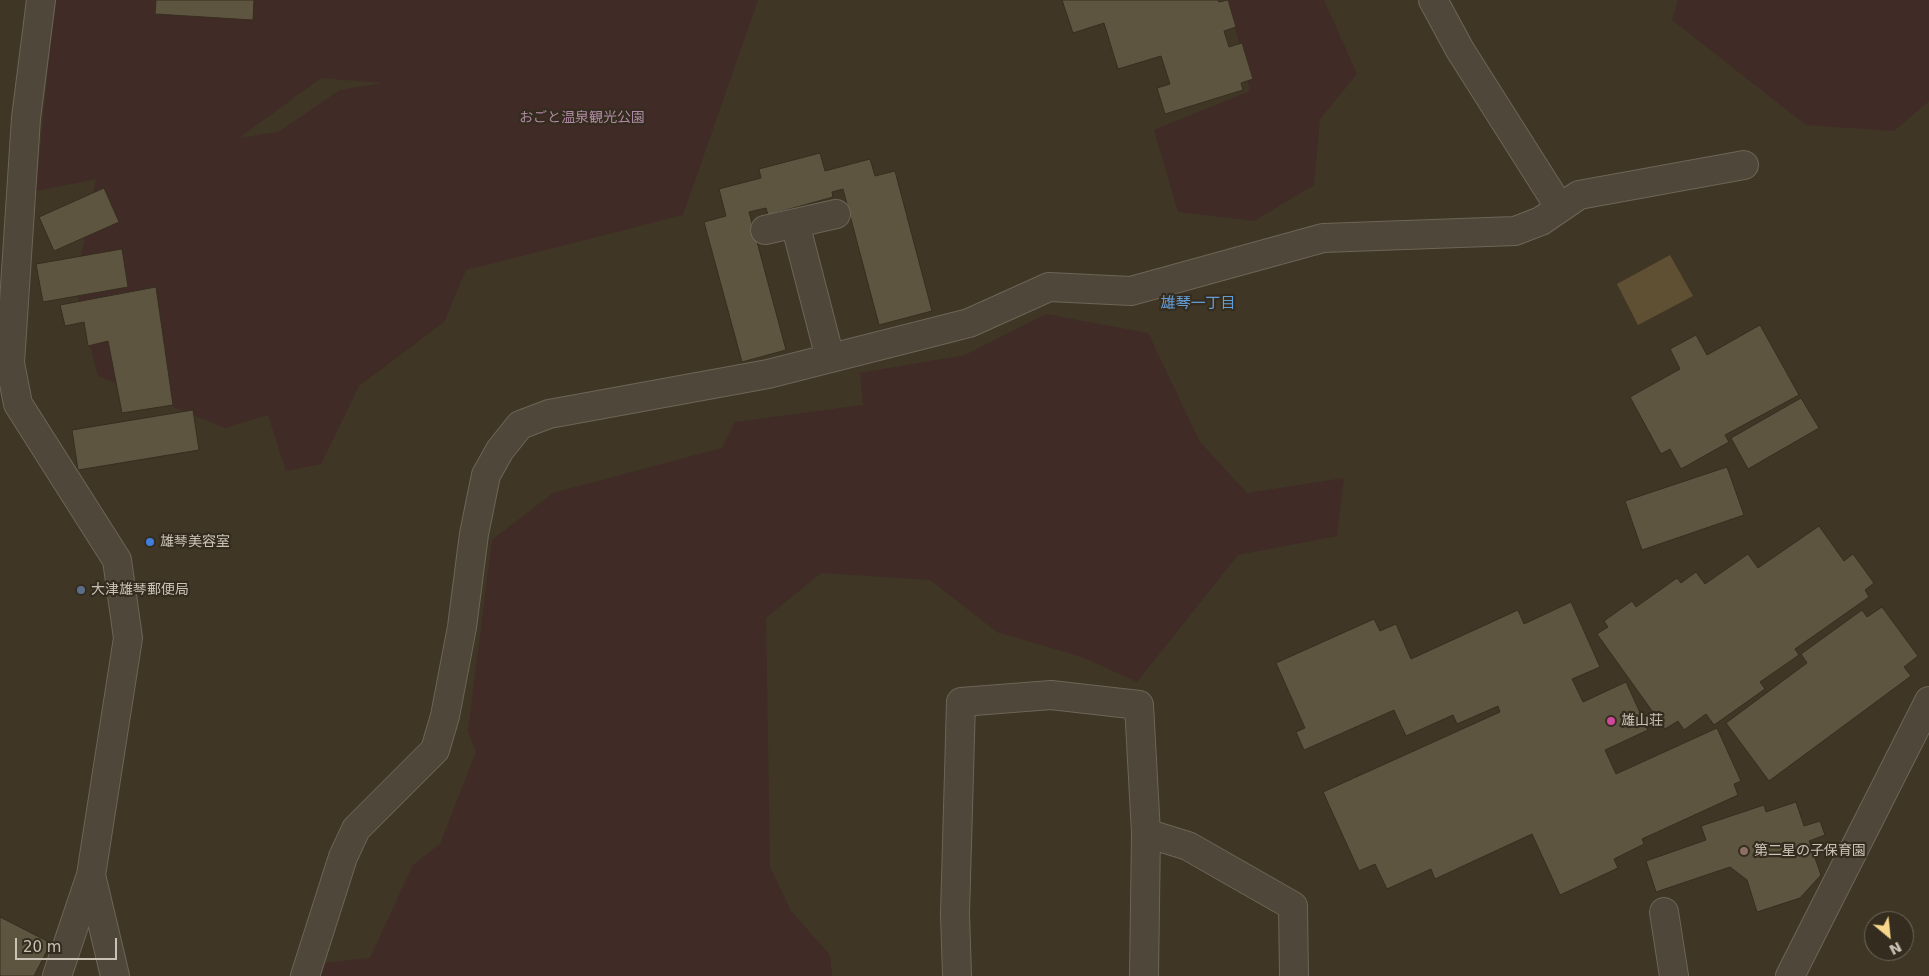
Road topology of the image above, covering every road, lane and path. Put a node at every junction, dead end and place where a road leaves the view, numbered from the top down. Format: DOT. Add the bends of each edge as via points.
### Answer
graph roads {
  1 [pos="40,0"];
  2 [pos="1433,0"];
  3 [pos="1744,165"];
  4 [pos="1560,208"];
  5 [pos="836,214"];
  6 [pos="795,223"];
  7 [pos="765,230"];
  8 [pos="830,358"];
  9 [pos="5,363"];
  10 [pos="1929,700"];
  11 [pos="1146,833"];
  12 [pos="91,876"];
  13 [pos="1664,912"];
  14 [pos="57,976"];
  15 [pos="115,976"];
  16 [pos="305,976"];
  17 [pos="957,976"];
  18 [pos="1144,976"];
  19 [pos="1294,976"];
  20 [pos="1674,976"];
  21 [pos="1790,976"];
  1 -- 9 [label="street" via="26,118"];
  2 -- 4 [label="street" via="1460,50"];
  3 -- 4 [label="street" via="1579,194"];
  4 -- 8 [label="street" via="1541,221 1514,231 1323,238 1131,291 1048,287 969,323"];
  5 -- 6 [label="street"];
  6 -- 7 [label="street"];
  6 -- 8 [label="street"];
  8 -- 16 [label="street" via="768,374 550,414 520,425 486,475 474,534 462,627 435,750 356,829 343,858"];
  9 -- 12 [label="street" via="18,404 117,560 128,638"];
  10 -- 21 [label="street"];
  11 -- 17 [label="street" via="1139,705 1051,696 961,702"];
  11 -- 18 [label="street"];
  11 -- 19 [label="street" via="1188,846 1293,906"];
  12 -- 14 [label="street"];
  12 -- 15 [label="street"];
  13 -- 20 [label="street"];
}
